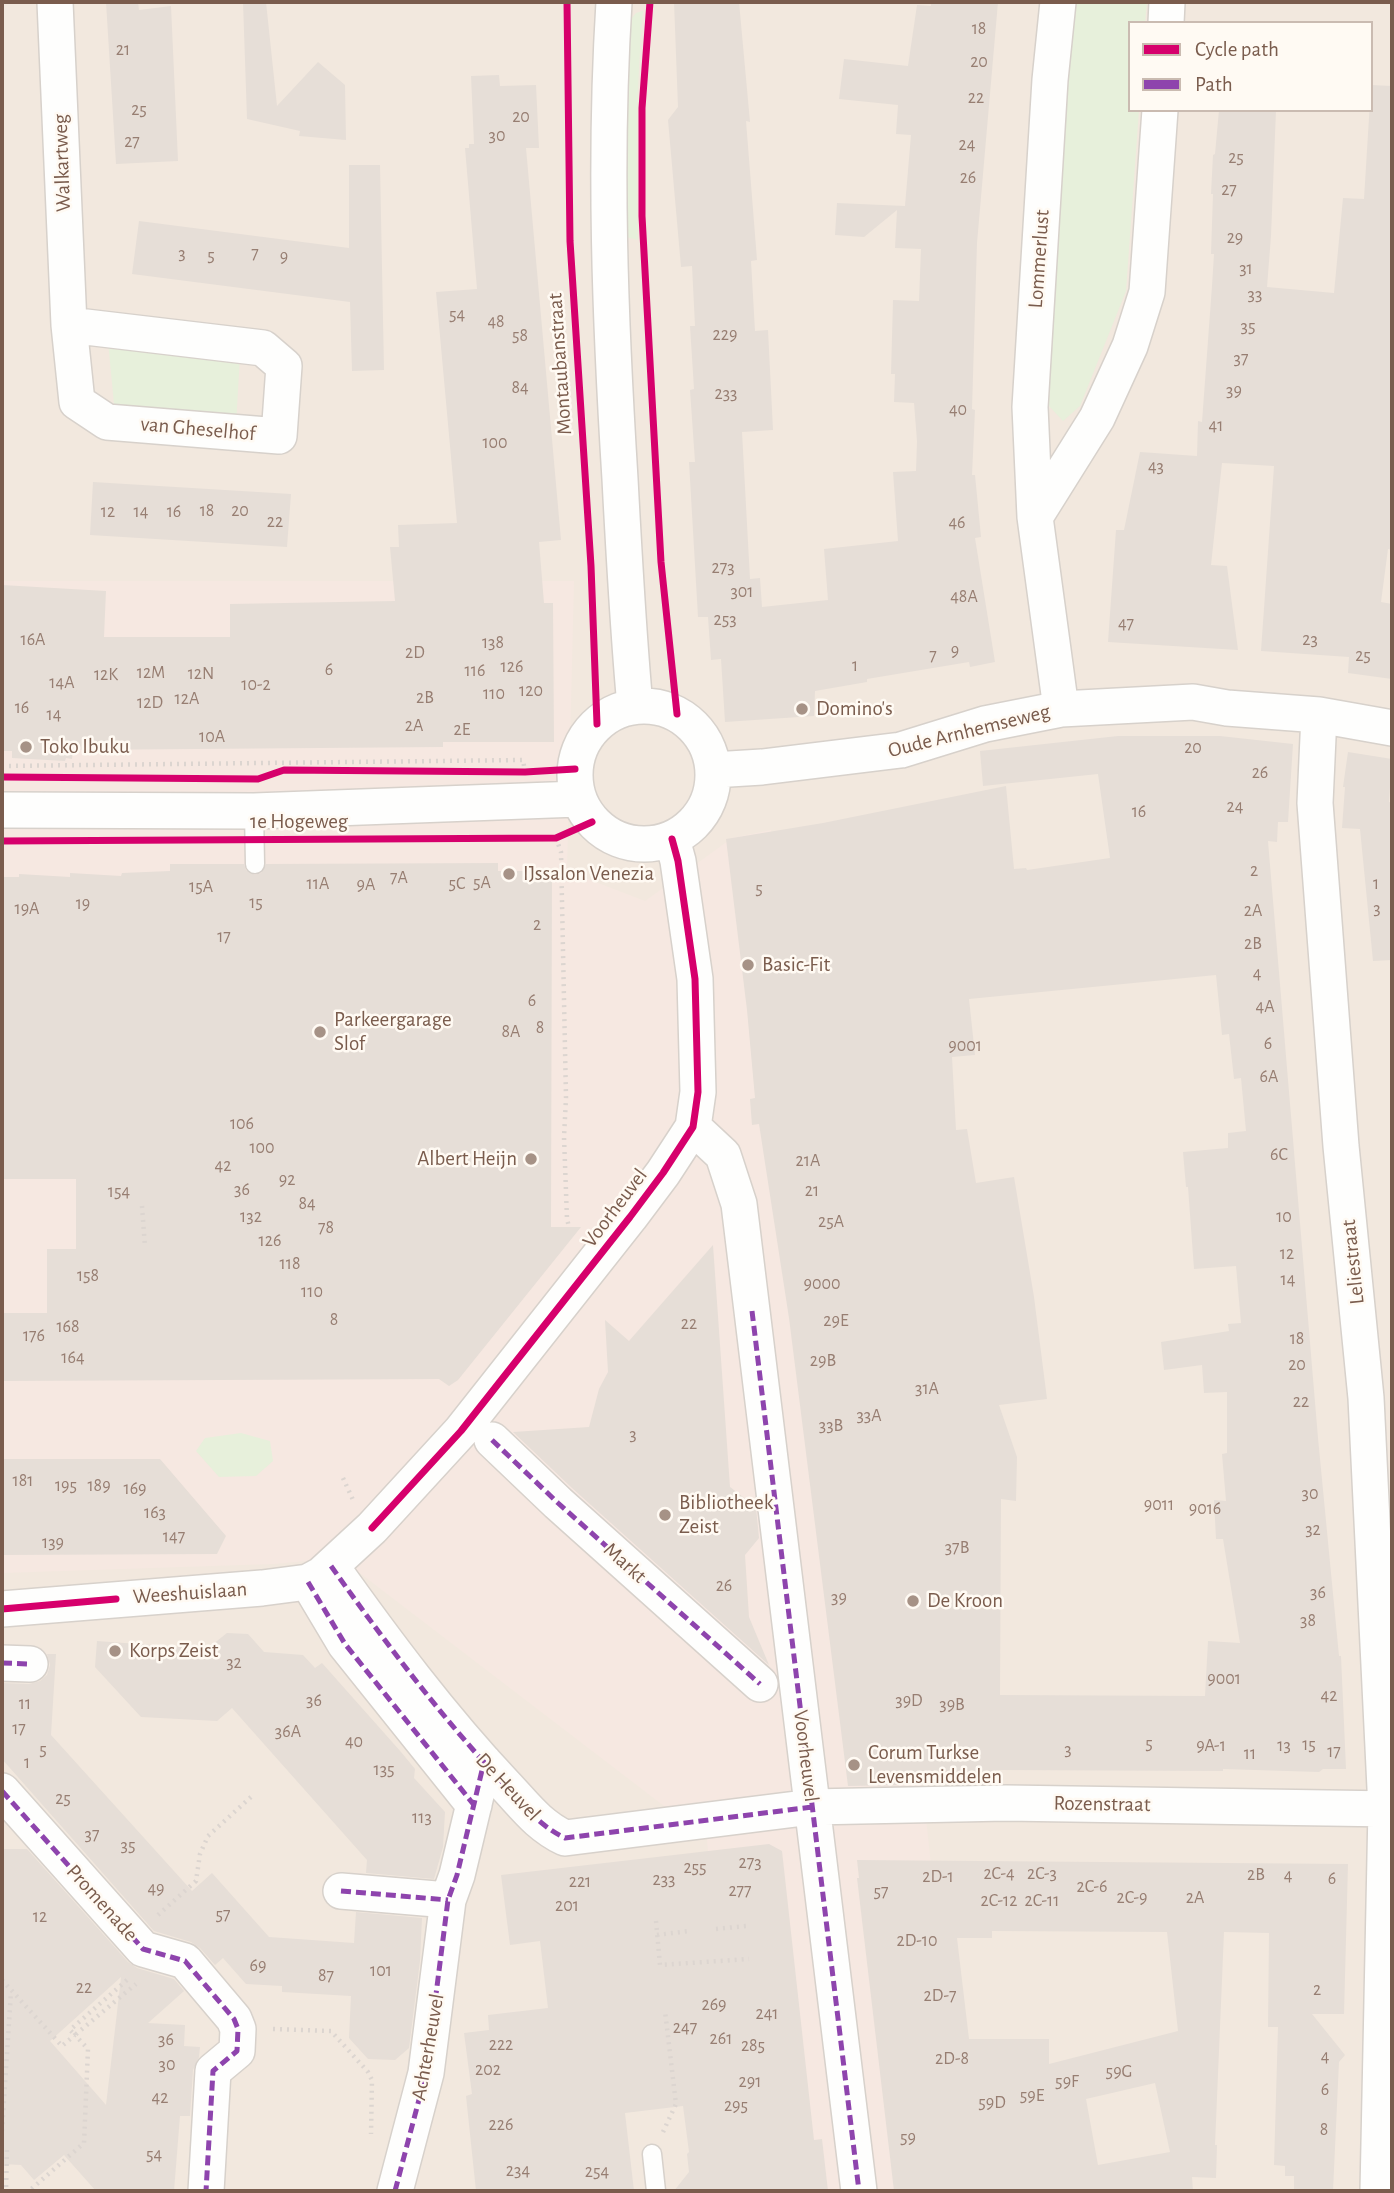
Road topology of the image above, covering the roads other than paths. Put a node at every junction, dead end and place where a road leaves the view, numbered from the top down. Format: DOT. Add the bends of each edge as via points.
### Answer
graph roads {
  1 [pos="55,2"];
  2 [pos="614,2"];
  3 [pos="1058,2"];
  4 [pos="1167,2"];
  5 [pos="1166,21"];
  6 [pos="1160,112"];
  7 [pos="69,325"];
  8 [pos="1035,517"];
  9 [pos="635,706"];
  10 [pos="1061,709"];
  11 [pos="1319,715"];
  12 [pos="1392,728"];
  13 [pos="713,770"];
  14 [pos="2,810"];
  15 [pos="585,810"];
  16 [pos="254,811"];
  17 [pos="672,839"];
  18 [pos="255,864"];
  19 [pos="693,1127"];
  20 [pos="492,1440"];
  21 [pos="320,1574"];
  22 [pos="2,1609"];
  23 [pos="760,1684"];
  24 [pos="484,1762"];
  25 [pos="2,1791"];
  26 [pos="474,1805"];
  27 [pos="812,1807"];
  28 [pos="1389,1809"];
  29 [pos="341,1891"];
  30 [pos="448,1900"];
  31 [pos="653,2154"];
  32 [pos="399,2181"];
  33 [pos="206,2191"];
  34 [pos="656,2191"];
  35 [pos="859,2191"];
  36 [pos="1378,2191"];
  1 -- 7 [label="street, Walkartweg"];
  2 -- 9 [label="street" via="608,92 611,344"];
  3 -- 8 [label="street, Lommerlust" via="1030,407"];
  4 -- 5 [label="street"];
  6 -- 8 [label="street" via="1147,292 1097,418"];
  7 -- 7 [label="street, van Gheselhof" via="77,402 107,422 279,436 284,366 264,348"];
  8 -- 10 [label="street, Lommerlust"];
  9 -- 13 [label="street" via="657,707 688,722 706,743"];
  9 -- 15 [label="street" via="597,724 578,752 575,769"];
  10 -- 11 [label="street, Oude Arnhemseweg" via="1193,702"];
  10 -- 13 [label="street, Oude Arnhemseweg" via="985,724 901,750"];
  11 -- 12 [label="street, Oude Arnhemseweg"];
  11 -- 28 [label="street, Leliestraat" via="1314,803 1366,1398"];
  13 -- 17 [label="street" via="712,791 703,811 690,828"];
  14 -- 16 [label="street, 1e Hogeweg"];
  15 -- 16 [label="street, 1e Hogeweg"];
  15 -- 17 [label="street" via="605,833 621,841 638,845"];
  16 -- 18 [label="lane"];
  17 -- 19 [label="street, Voorheuvel" via="695,979 698,1092"];
  19 -- 21 [label="street, Voorheuvel" via="630,1217 461,1431 372,1528"];
  19 -- 27 [label="street, Voorheuvel" via="723,1155 739,1204"];
  20 -- 23 [label="street, Markt"];
  21 -- 22 [label="street, Weeshuislaan" via="262,1588"];
  21 -- 24 [label="street, De Heuvel" via="396,1655"];
  21 -- 26 [label="street" via="345,1644"];
  24 -- 26 [label="street, Achterheuvel"];
  24 -- 27 [label="street, De Heuvel" via="546,1828 565,1838"];
  25 -- 33 [label="street, Promenade" via="143,1949 185,1961 234,2019 237,2051 212,2071"];
  26 -- 30 [label="street, Achterheuvel"];
  27 -- 28 [label="street, Rozenstraat" via="1006,1803"];
  27 -- 35 [label="street, Voorheuvel"];
  28 -- 36 [label="street, Leliestraat"];
  29 -- 30 [label="street"];
  30 -- 32 [label="street, Achterheuvel" via="426,2073"];
  31 -- 34 [label="lane"];
}
